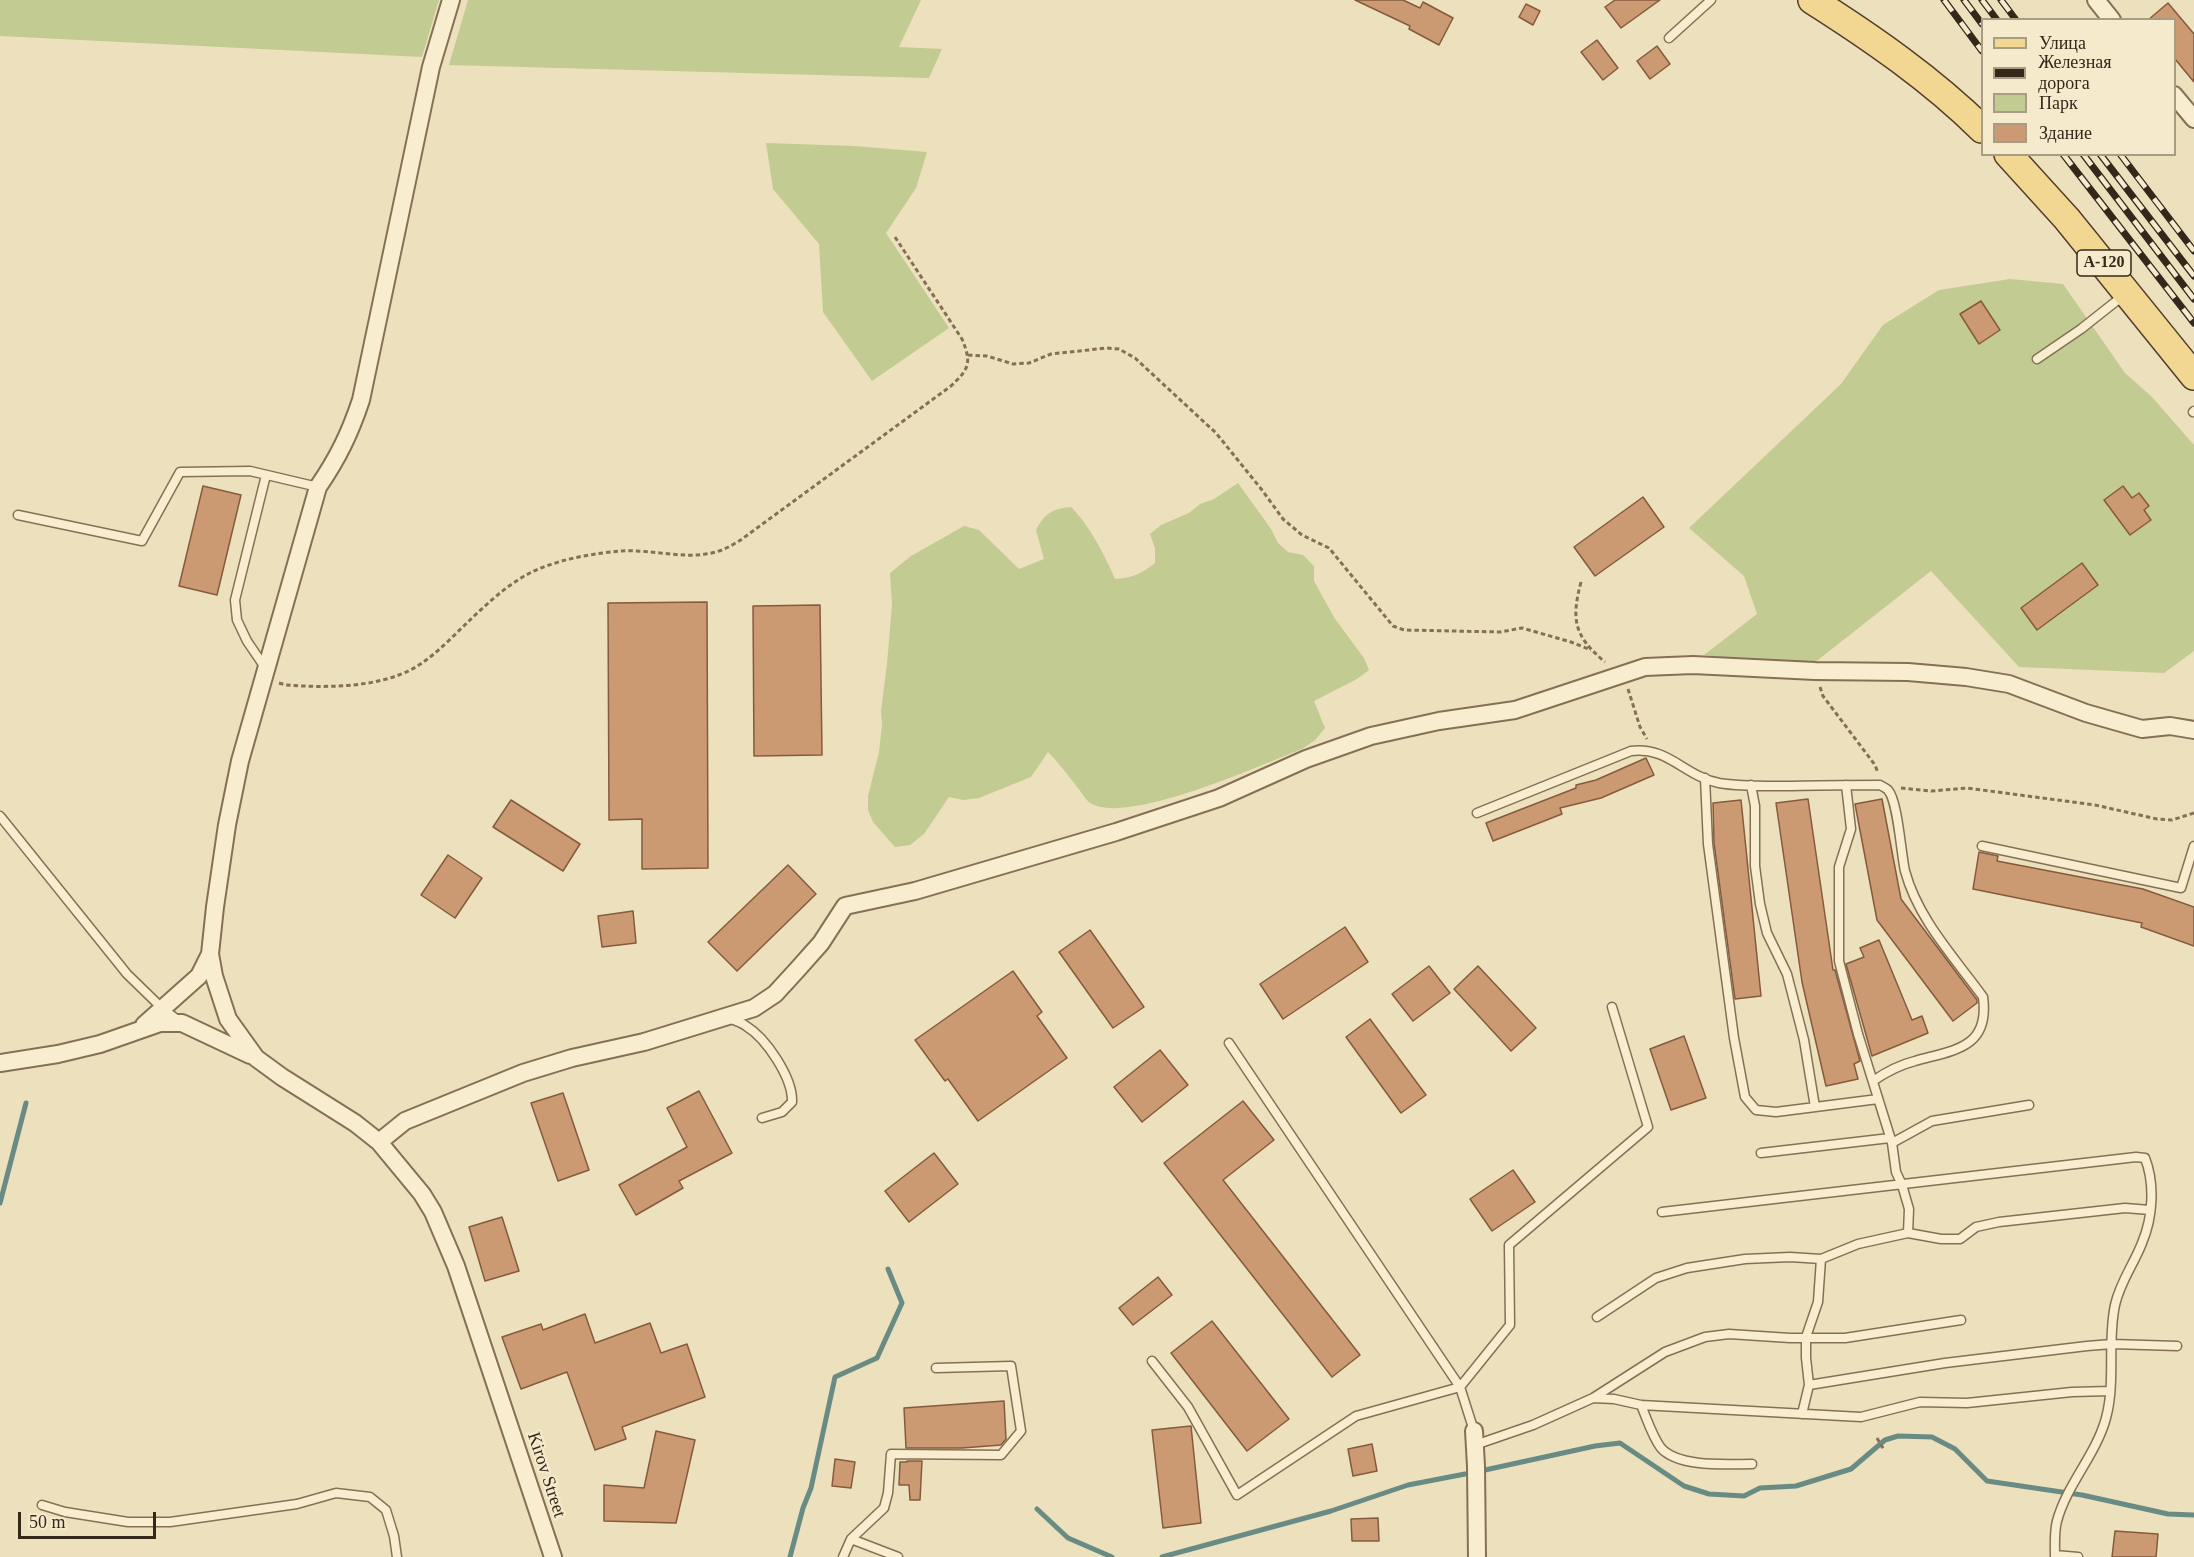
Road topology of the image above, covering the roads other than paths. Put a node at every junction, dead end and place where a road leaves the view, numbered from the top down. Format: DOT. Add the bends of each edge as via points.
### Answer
graph roads {
  1 [pos="451,0"];
  2 [pos="1711,0"];
  3 [pos="1812,0"];
  4 [pos="2096,0"];
  5 [pos="2110,18"];
  6 [pos="1668,38"];
  7 [pos="2176,96"];
  8 [pos="2194,119"];
  9 [pos="1981,127"];
  10 [pos="2010,156"];
  11 [pos="2128,292"];
  12 [pos="2037,359"];
  13 [pos="2194,376"];
  14 [pos="266,475"];
  15 [pos="318,487"];
  16 [pos="18,515"];
  17 [pos="264,674"];
  18 [pos="2194,730"];
  19 [pos="1705,778"];
  20 [pos="1750,785"];
  21 [pos="1846,785"];
  22 [pos="1477,813"];
  23 [pos="0,816"];
  24 [pos="1982,846"];
  25 [pos="2194,846"];
  26 [pos="210,954"];
  27 [pos="1612,1007"];
  28 [pos="163,1010"];
  29 [pos="728,1017"];
  30 [pos="182,1023"];
  31 [pos="141,1028"];
  32 [pos="1229,1043"];
  33 [pos="256,1058"];
  34 [pos="0,1063"];
  35 [pos="1873,1081"];
  36 [pos="1878,1099"];
  37 [pos="2029,1105"];
  38 [pos="1815,1107"];
  39 [pos="762,1118"];
  40 [pos="1891,1140"];
  41 [pos="379,1142"];
  42 [pos="1761,1153"];
  43 [pos="1902,1185"];
  44 [pos="2150,1209"];
  45 [pos="1662,1212"];
  46 [pos="1908,1233"];
  47 [pos="1821,1259"];
  48 [pos="1597,1317"];
  49 [pos="1961,1320"];
  50 [pos="1806,1337"];
  51 [pos="2112,1344"];
  52 [pos="2178,1347"];
  53 [pos="1152,1362"];
  54 [pos="936,1368"];
  55 [pos="1809,1384"];
  56 [pos="1460,1387"];
  57 [pos="2110,1391"];
  58 [pos="1593,1398"];
  59 [pos="1641,1405"];
  60 [pos="1802,1414"];
  61 [pos="1475,1438"];
  62 [pos="1752,1464"];
  63 [pos="42,1505"];
  64 [pos="851,1539"];
  65 [pos="2055,1556"];
  66 [pos="397,1557"];
  67 [pos="553,1557"];
  68 [pos="843,1557"];
  69 [pos="898,1557"];
  70 [pos="1477,1557"];
  71 [pos="2078,1557"];
  1 -- 15 [label="street" via="431,66 361,400 337,459"];
  2 -- 6 [label="lane"];
  3 -- 9 [label="main road" via="1921,76"];
  4 -- 5 [label="street"];
  7 -- 8 [label="street"];
  10 -- 11 [label="main road, А-120"];
  11 -- 12 [label="lane"];
  11 -- 13 [label="main road, А-120"];
  14 -- 15 [label="lane"];
  14 -- 16 [label="lane" via="250,471 180,472 142,541"];
  14 -- 17 [label="lane" via="235,600 237,620"];
  15 -- 17 [label="street"];
  17 -- 26 [label="street" via="227,825"];
  18 -- 29 [label="street" via="2170,726 2142,729 2009,684 1966,676 1693,665 1645,667 1515,710 1371,736 1306,759 1220,798 1116,832 915,891 845,906 821,943 774,994 754,1008"];
  19 -- 20 [label="lane"];
  19 -- 22 [label="lane" via="1664,755 1646,749 1631,751"];
  19 -- 38 [label="lane" via="1714,893 1745,1096 1756,1110 1776,1112"];
  20 -- 21 [label="lane"];
  20 -- 38 [label="lane" via="1755,806 1755,866 1760,904 1767,933 1786,974 1804,1040"];
  21 -- 35 [label="lane" via="1851,829 1839,867 1839,961"];
  21 -- 35 [label="lane" via="1880,785 1889,791 1912,893 1983,997 1984,1007 1979,1032 1960,1049 1896,1067"];
  23 -- 28 [label="lane" via="127,974"];
  24 -- 25 [label="lane" via="2181,888"];
  26 -- 28 [label="street" via="199,976"];
  26 -- 33 [label="street" via="228,1019"];
  27 -- 56 [label="lane" via="1648,1127 1509,1245 1510,1325"];
  28 -- 30 [label="lane"];
  28 -- 31 [label="street"];
  29 -- 39 [label="lane" via="747,1026 766,1044 793,1092 792,1102 782,1112"];
  29 -- 41 [label="street" via="524,1073 405,1120"];
  30 -- 31 [label="street"];
  30 -- 33 [label="street"];
  31 -- 34 [label="street" via="100,1044"];
  32 -- 56 [label="lane"];
  33 -- 41 [label="street, Kirov Street"];
  35 -- 36 [label="lane"];
  36 -- 38 [label="lane"];
  36 -- 40 [label="lane"];
  37 -- 40 [label="lane" via="1932,1121"];
  40 -- 42 [label="lane"];
  40 -- 43 [label="lane"];
  41 -- 67 [label="street, Kirov Street" via="422,1194 444,1235"];
  43 -- 44 [label="lane" via="2136,1157 2145,1158 2149,1170"];
  43 -- 45 [label="lane"];
  43 -- 46 [label="lane" via="1909,1209"];
  44 -- 46 [label="lane" via="2125,1208 1999,1222 1976,1227 1960,1239"];
  44 -- 51 [label="lane" via="2142,1244 2115,1305"];
  46 -- 47 [label="lane" via="1858,1244"];
  47 -- 48 [label="lane" via="1745,1259 1687,1268 1656,1278"];
  47 -- 50 [label="lane" via="1818,1302"];
  49 -- 50 [label="lane" via="1845,1338"];
  50 -- 55 [label="lane"];
  50 -- 58 [label="lane" via="1705,1337 1665,1352"];
  51 -- 52 [label="lane"];
  51 -- 55 [label="lane" via="1945,1363"];
  51 -- 57 [label="lane"];
  53 -- 56 [label="lane" via="1188,1407 1237,1495 1356,1416"];
  54 -- 64 [label="lane" via="1011,1366 1021,1431 1001,1455 891,1454 884,1508"];
  55 -- 60 [label="lane"];
  56 -- 61 [label="lane"];
  57 -- 60 [label="lane" via="1967,1403 1920,1402 1861,1417"];
  57 -- 65 [label="lane" via="2099,1437 2064,1500 2056,1523"];
  58 -- 59 [label="lane"];
  58 -- 61 [label="lane" via="1533,1425"];
  59 -- 60 [label="lane"];
  59 -- 62 [label="lane" via="1656,1440 1676,1458"];
  61 -- 70 [label="street"];
  63 -- 66 [label="lane" via="128,1522 171,1522 297,1504 336,1493 370,1497 387,1510"];
  64 -- 68 [label="lane"];
  64 -- 69 [label="lane"];
  65 -- 71 [label="lane"];
}
